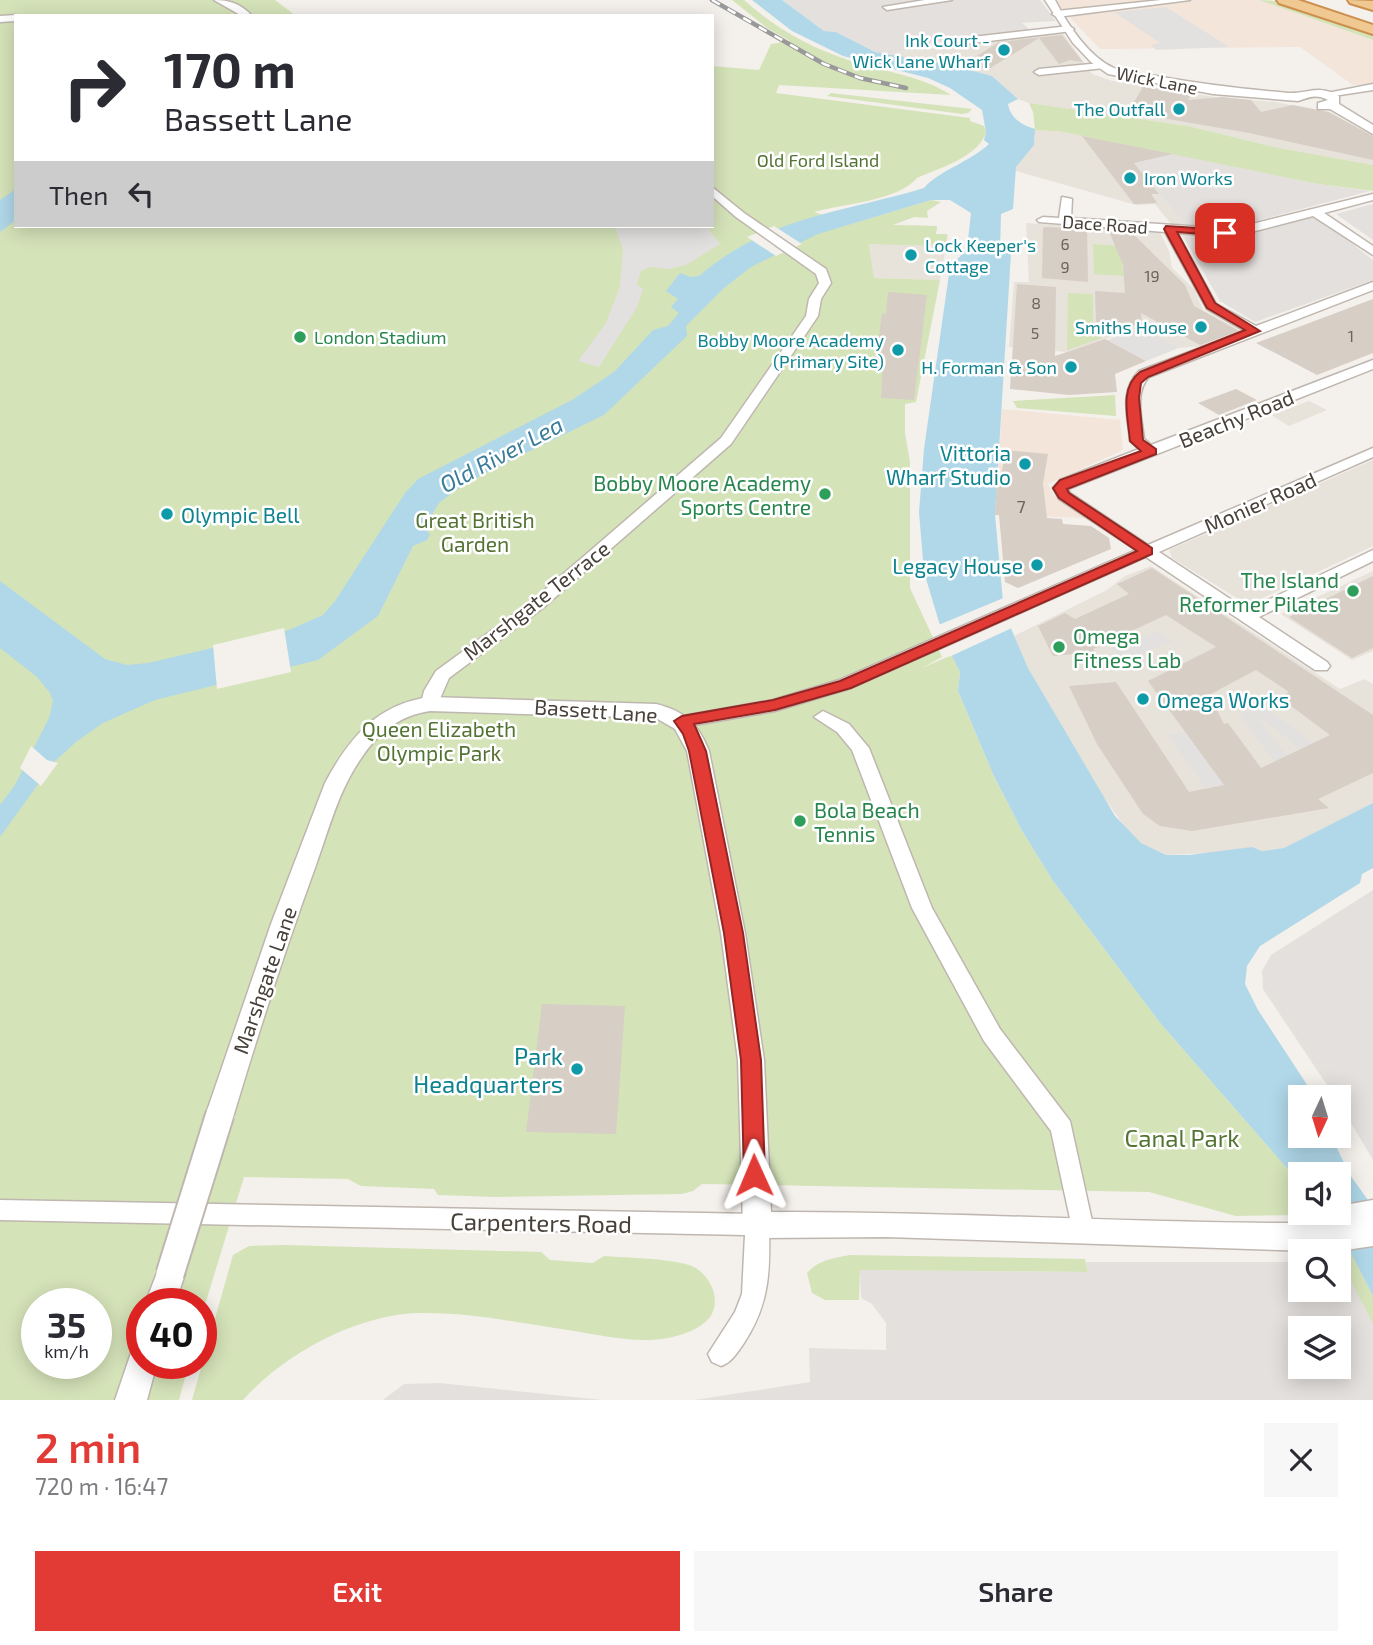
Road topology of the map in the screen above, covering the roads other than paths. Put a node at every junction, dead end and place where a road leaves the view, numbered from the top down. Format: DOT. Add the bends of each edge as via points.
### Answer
graph roads {
  1 [pos="218,0"];
  2 [pos="948,0"];
  3 [pos="1050,0"];
  4 [pos="1185,0"];
  5 [pos="1283,0"];
  6 [pos="1308,0"];
  7 [pos="1349,1"];
  8 [pos="1373,6"];
  9 [pos="887,7"];
  10 [pos="1373,13"];
  11 [pos="246,14"];
  12 [pos="1057,14"];
  13 [pos="1373,24"];
  14 [pos="1069,29"];
  15 [pos="1373,30"];
  16 [pos="964,41"];
  17 [pos="1101,66"];
  18 [pos="1038,72"];
  19 [pos="1373,87"];
  20 [pos="1329,99"];
  21 [pos="1373,130"];
  22 [pos="714,192"];
  23 [pos="1373,197"];
  24 [pos="1066,199"];
  25 [pos="1314,211"];
  26 [pos="1043,220"];
  27 [pos="1065,222"];
  28 [pos="1170,229"];
  29 [pos="1373,251"];
  30 [pos="1373,286"];
  31 [pos="1255,331"];
  32 [pos="1373,364"];
  33 [pos="1151,452"];
  34 [pos="1373,452"];
  35 [pos="1147,551"];
  36 [pos="1373,555"];
  37 [pos="1246,617"];
  38 [pos="1321,666"];
  39 [pos="430,704"];
  40 [pos="823,717"];
  41 [pos="682,721"];
  42 [pos="0,1210"];
  43 [pos="1373,1212"];
  44 [pos="757,1225"];
  45 [pos="1082,1230"];
  46 [pos="1373,1233"];
  47 [pos="1311,1234"];
  48 [pos="165,1288"];
  49 [pos="721,1354"];
  50 [pos="137,1379"];
  51 [pos="131,1400"];
  1 -- 11 [label="street"];
  2 -- 9 [label="street"];
  3 -- 12 [label="street, Wick Lane"];
  4 -- 12 [label="street"];
  5 -- 15 [label="highway"];
  6 -- 13 [label="highway"];
  7 -- 8 [label="highway"];
  7 -- 10 [label="highway"];
  12 -- 14 [label="street, Wick Lane"];
  14 -- 16 [label="street"];
  14 -- 17 [label="street, Wick Lane"];
  17 -- 18 [label="street"];
  17 -- 20 [label="street, Wick Lane" via="1147,80 1298,97 1313,105"];
  19 -- 20 [label="street"];
  20 -- 21 [label="street, Wick Lane"];
  22 -- 39 [label="street, Marshgate Terrace" via="822,272 825,283 812,316 726,441 547,597 442,675"];
  23 -- 25 [label="street, Dace Road"];
  24 -- 27 [label="street"];
  25 -- 28 [label="street, Dace Road" via="1232,233"];
  25 -- 29 [label="street"];
  26 -- 27 [label="street, Dace Road"];
  27 -- 28 [label="street, Dace Road"];
  28 -- 31 [label="street" via="1211,306"];
  30 -- 31 [label="street"];
  31 -- 33 [label="street" via="1144,374 1135,382 1137,441"];
  32 -- 33 [label="street, Beachy Road"];
  33 -- 35 [label="street, Beachy Road" via="1060,488 1064,496"];
  34 -- 35 [label="street, Monier Road"];
  35 -- 37 [label="street"];
  35 -- 41 [label="street, Bassett Lane" via="812,696"];
  36 -- 37 [label="street"];
  37 -- 38 [label="street"];
  39 -- 41 [label="street, Bassett Lane" via="642,710"];
  39 -- 48 [label="street, Marshgate Lane, bridge" via="400,710 377,726 336,782 278,935"];
  40 -- 45 [label="street" via="843,728 860,748 922,908 992,1035 1062,1128"];
  41 -- 44 [label="street" via="698,751 742,988 753,1080"];
  42 -- 44 [label="street, Carpenters Road"];
  43 -- 47 [label="street"];
  44 -- 45 [label="street, Carpenters Road"];
  44 -- 49 [label="street" via="755,1299 745,1323"];
  45 -- 47 [label="street, Carpenters Road" via="1188,1236"];
  46 -- 47 [label="street"];
  50 -- 51 [label="street"];
}
